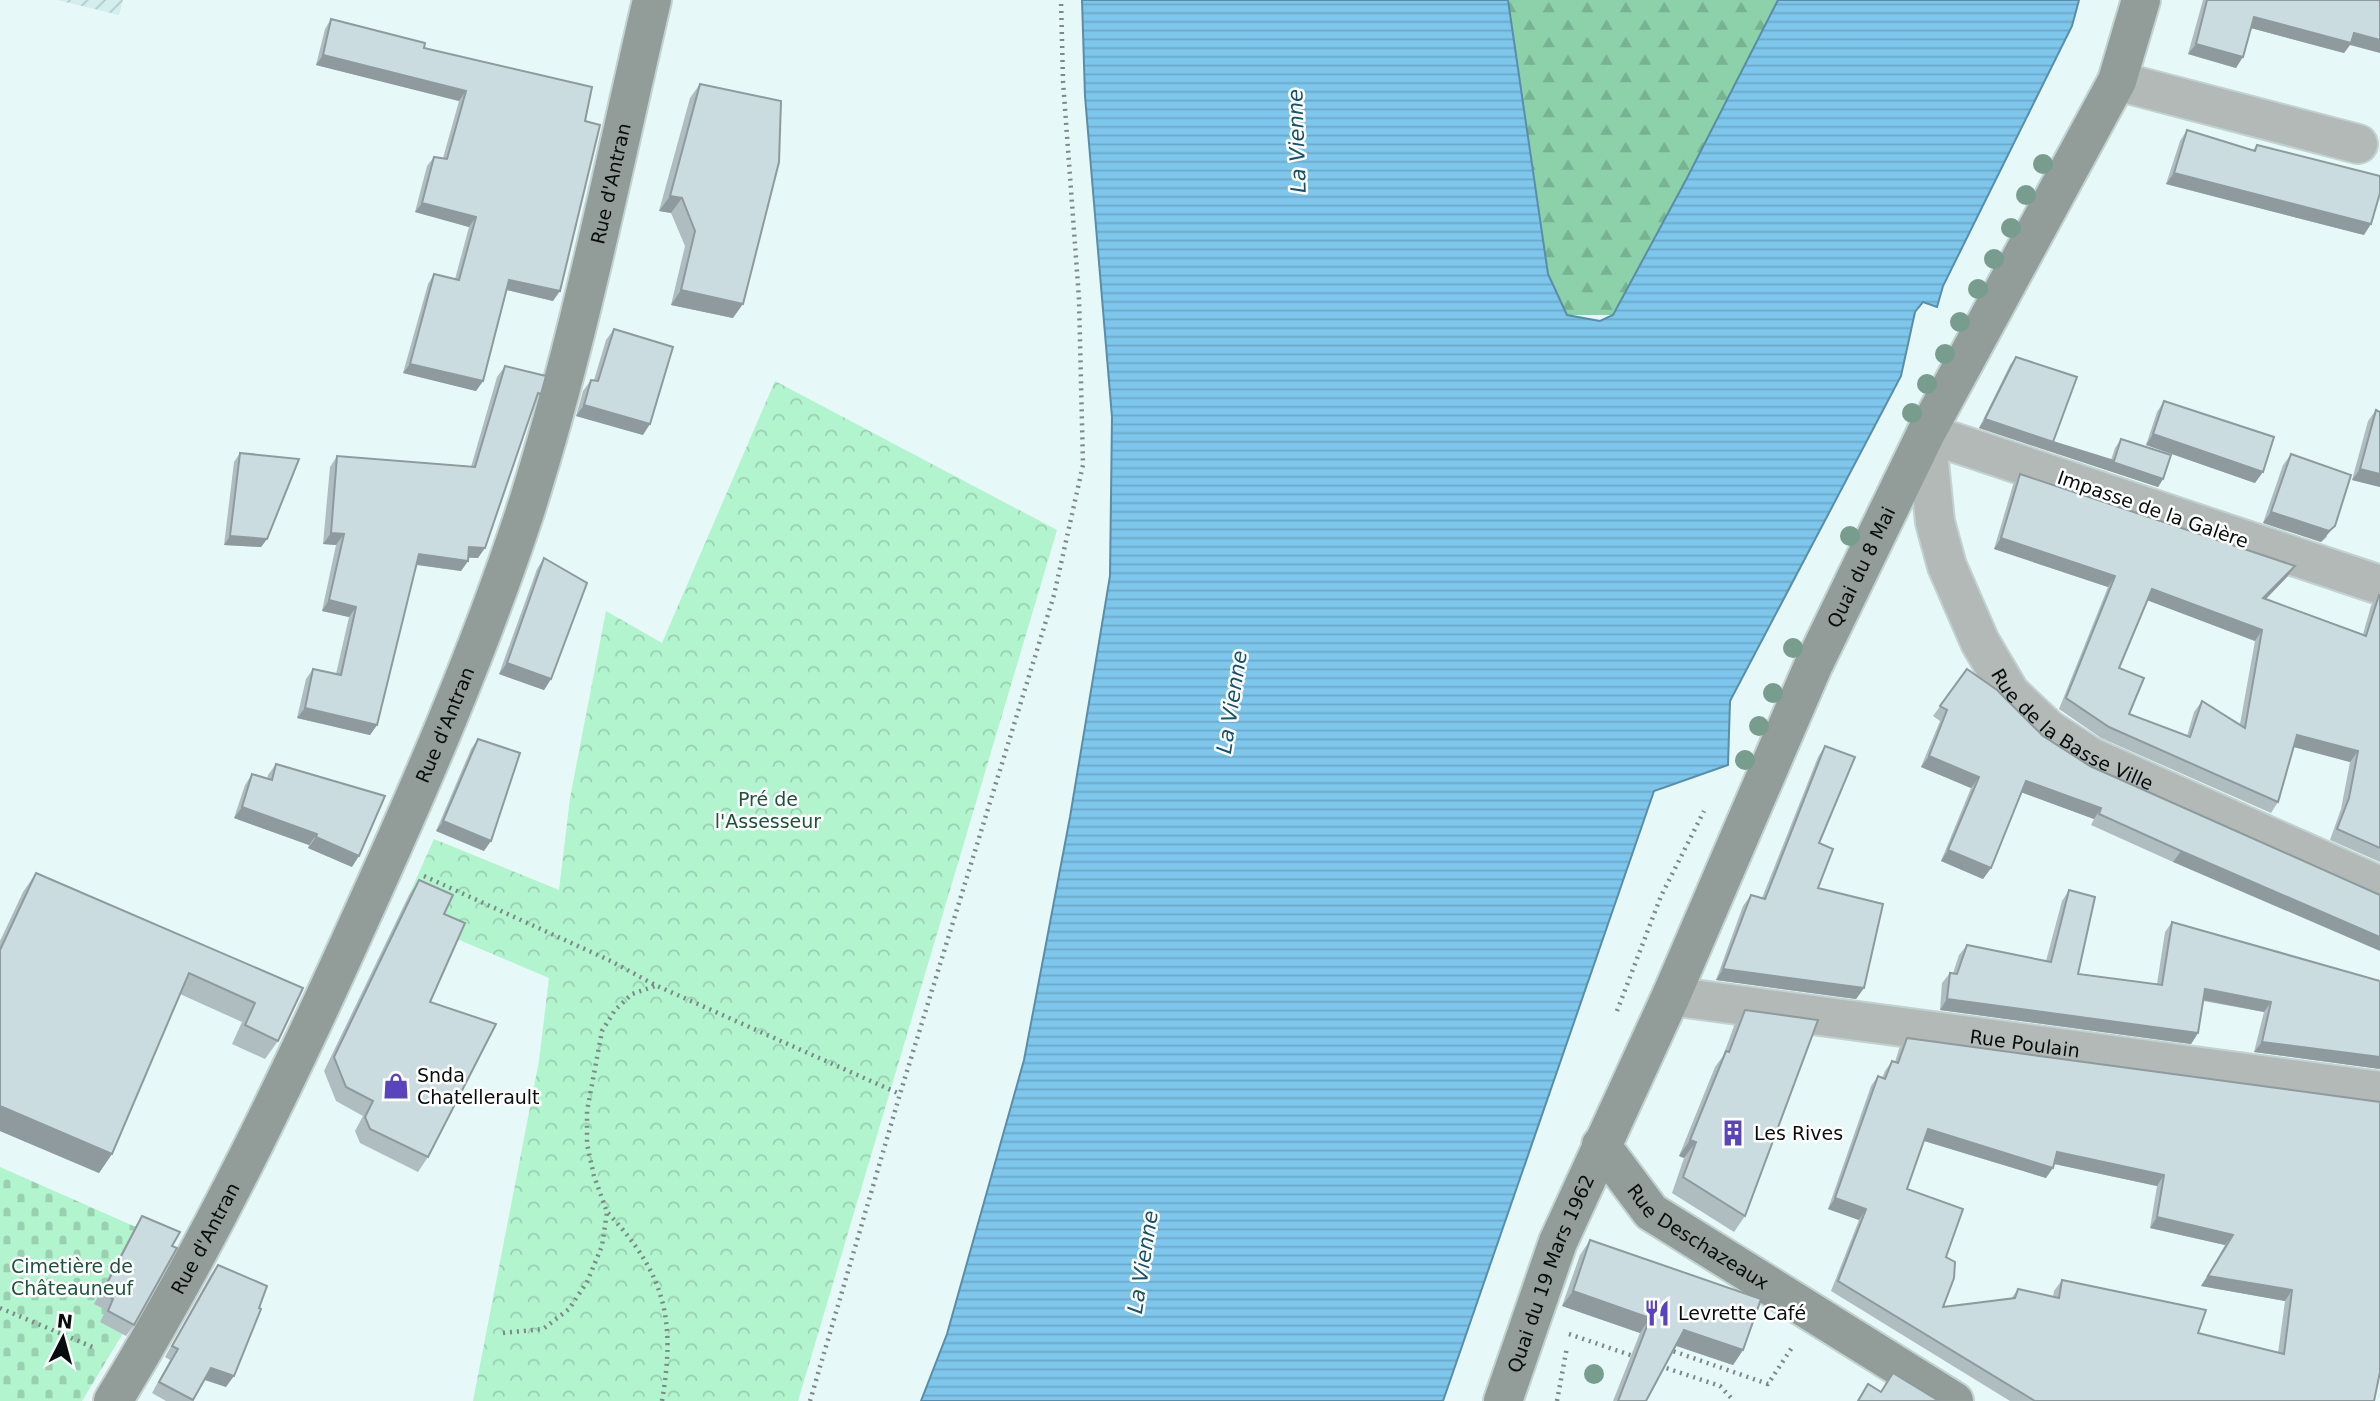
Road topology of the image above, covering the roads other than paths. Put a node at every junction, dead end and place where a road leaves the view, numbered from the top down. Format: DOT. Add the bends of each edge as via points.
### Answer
graph roads {
  1 [pos="652,0"];
  2 [pos="2141,0"];
  3 [pos="2117,81"];
  4 [pos="2358,144"];
  5 [pos="1926,433"];
  6 [pos="2380,585"];
  7 [pos="2380,886"];
  8 [pos="1671,996"];
  9 [pos="2380,1091"];
  10 [pos="1601,1145"];
  11 [pos="113,1401"];
  12 [pos="1503,1401"];
  13 [pos="1954,1401"];
  1 -- 11 [label="street, Rue d'Antran" via="567,364 523,516 465,674 295,1063 218,1218"];
  2 -- 3 [label="street, Quai du 8 Mai"];
  3 -- 4 [label="street"];
  3 -- 5 [label="street, Quai du 8 Mai"];
  5 -- 6 [label="street, Impasse de la Galère"];
  5 -- 7 [label="street, Rue de la Basse Ville" via="1935,522 1947,566 1980,642 2010,693 2048,729 2091,757"];
  5 -- 8 [label="street, Quai du 8 Mai" via="1813,666"];
  8 -- 9 [label="street, Rue Poulain"];
  8 -- 10 [label="street, Quai du 8 Mai"];
  10 -- 12 [label="street, Quai du 19 Mars 1962" via="1558,1242"];
  10 -- 13 [label="street, Rue Deschazeaux" via="1651,1212"];
}
